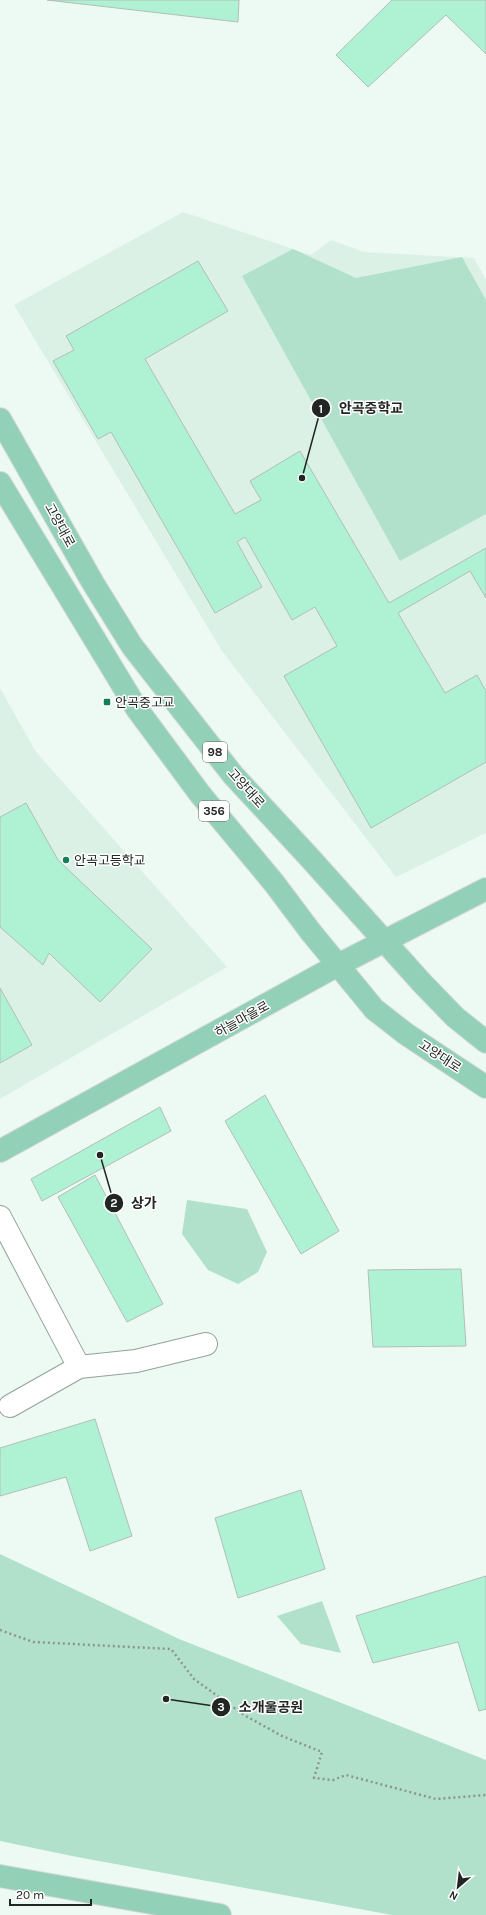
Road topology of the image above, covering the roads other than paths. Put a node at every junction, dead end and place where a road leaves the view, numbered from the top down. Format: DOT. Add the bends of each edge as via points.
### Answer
graph roads {
  1 [pos="0,419"];
  2 [pos="0,483"];
  3 [pos="486,889"];
  4 [pos="385,941"];
  5 [pos="338,966"];
  6 [pos="486,1042"];
  7 [pos="486,1087"];
  8 [pos="0,1151"];
  9 [pos="0,1217"];
  10 [pos="206,1344"];
  11 [pos="79,1367"];
  12 [pos="10,1406"];
  13 [pos="0,1876"];
  14 [pos="220,1915"];
  1 -- 4 [label="main road, 고양대로 / 98" via="93,583 132,646 233,775"];
  2 -- 5 [label="main road, 고양대로 / 356" via="137,709 200,794 274,883"];
  3 -- 4 [label="main road, 하늘마을로"];
  4 -- 5 [label="main road, 하늘마을로"];
  4 -- 6 [label="main road, 고양대로 / 98" via="455,1017"];
  5 -- 7 [label="main road, 고양대로 / 356" via="374,1009 406,1034"];
  5 -- 8 [label="main road, 하늘마을로"];
  9 -- 11 [label="lane"];
  10 -- 11 [label="lane" via="136,1361"];
  11 -- 12 [label="lane"];
  13 -- 14 [label="main road"];
}
